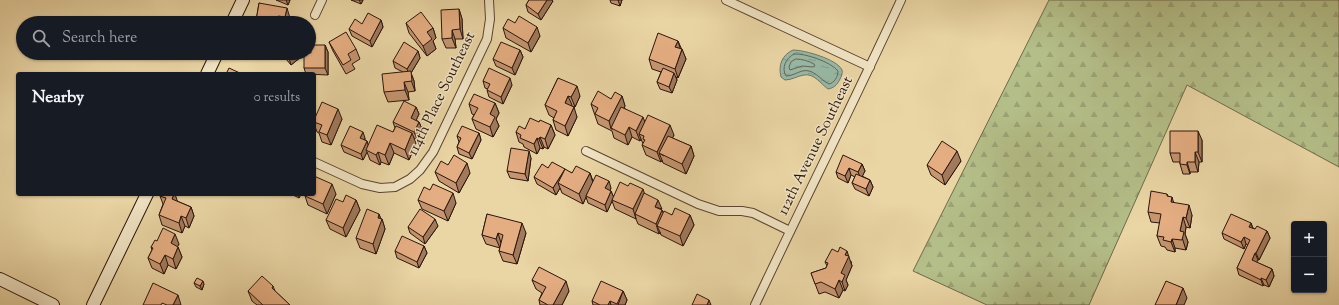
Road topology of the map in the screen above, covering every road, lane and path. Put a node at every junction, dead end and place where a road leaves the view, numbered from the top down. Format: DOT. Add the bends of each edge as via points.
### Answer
graph roads {
  1 [pos="243,0"];
  2 [pos="322,0"];
  3 [pos="490,0"];
  4 [pos="726,0"];
  5 [pos="901,0"];
  6 [pos="316,15"];
  7 [pos="235,16"];
  8 [pos="214,60"];
  9 [pos="870,67"];
  10 [pos="208,72"];
  11 [pos="586,151"];
  12 [pos="316,163"];
  13 [pos="147,196"];
  14 [pos="790,231"];
  15 [pos="0,279"];
  16 [pos="53,305"];
  17 [pos="93,305"];
  18 [pos="755,305"];
  1 -- 7 [label="street"];
  2 -- 6 [label="street"];
  3 -- 12 [label="street, 114th Place Southeast" via="487,39 433,152 420,170 410,179 394,187 380,188 362,184"];
  4 -- 9 [label="street"];
  5 -- 9 [label="street, 112th Avenue Southeast"];
  8 -- 10 [label="street"];
  9 -- 14 [label="street, 112th Avenue Southeast"];
  11 -- 14 [label="street" via="698,204 719,211 752,212"];
  13 -- 17 [label="street"];
  14 -- 18 [label="street, 112th Avenue Southeast"];
  15 -- 16 [label="street"];
}
